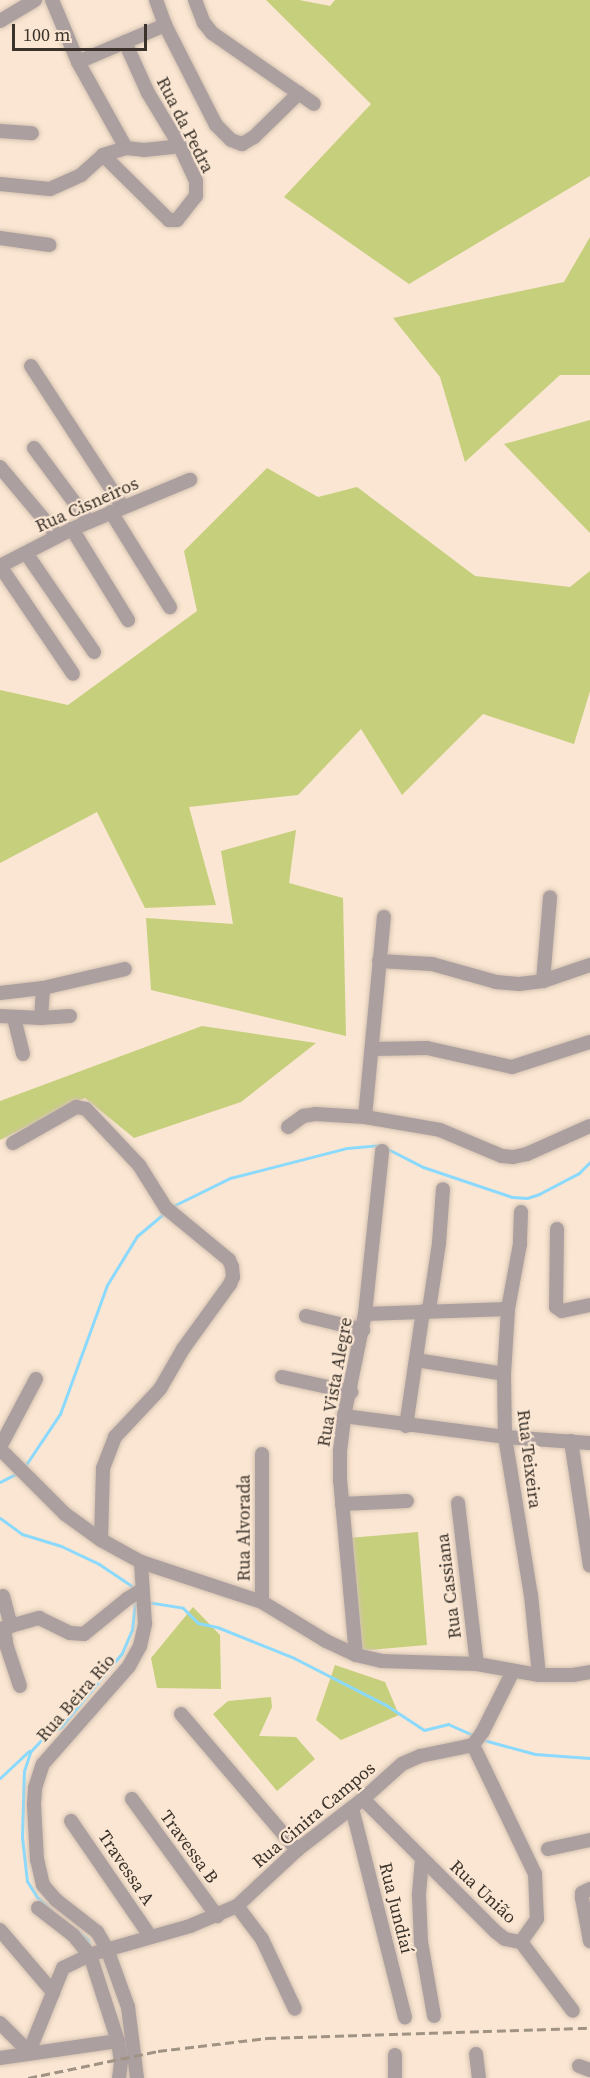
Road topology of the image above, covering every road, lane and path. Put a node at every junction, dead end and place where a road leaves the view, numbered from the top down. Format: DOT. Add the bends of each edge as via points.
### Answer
graph roads {
  1 [pos="35,0"];
  2 [pos="52,0"];
  3 [pos="156,0"];
  4 [pos="195,0"];
  5 [pos="0,21"];
  6 [pos="165,25"];
  7 [pos="124,42"];
  8 [pos="78,62"];
  9 [pos="299,93"];
  10 [pos="314,104"];
  11 [pos="0,131"];
  12 [pos="32,133"];
  13 [pos="180,146"];
  14 [pos="126,148"];
  15 [pos="103,155"];
  16 [pos="0,184"];
  17 [pos="0,238"];
  18 [pos="50,245"];
  19 [pos="31,366"];
  20 [pos="34,448"];
  21 [pos="0,467"];
  22 [pos="190,480"];
  23 [pos="117,509"];
  24 [pos="89,522"];
  25 [pos="72,529"];
  26 [pos="58,537"];
  27 [pos="26,553"];
  28 [pos="2,562"];
  29 [pos="170,607"];
  30 [pos="128,620"];
  31 [pos="94,652"];
  32 [pos="73,674"];
  33 [pos="550,897"];
  34 [pos="384,916"];
  35 [pos="380,961"];
  36 [pos="590,965"];
  37 [pos="125,969"];
  38 [pos="543,981"];
  39 [pos="43,988"];
  40 [pos="0,993"];
  41 [pos="70,1016"];
  42 [pos="7,1017"];
  43 [pos="41,1018"];
  44 [pos="590,1042"];
  45 [pos="373,1049"];
  46 [pos="23,1054"];
  47 [pos="365,1117"];
  48 [pos="590,1126"];
  49 [pos="288,1127"];
  50 [pos="13,1143"];
  51 [pos="382,1151"];
  52 [pos="443,1189"];
  53 [pos="521,1212"];
  54 [pos="557,1229"];
  55 [pos="590,1305"];
  56 [pos="508,1309"];
  57 [pos="426,1311"];
  58 [pos="365,1314"];
  59 [pos="306,1316"];
  60 [pos="363,1330"];
  61 [pos="416,1360"];
  62 [pos="504,1374"];
  63 [pos="282,1377"];
  64 [pos="36,1379"];
  65 [pos="351,1392"];
  66 [pos="344,1416"];
  67 [pos="406,1426"];
  68 [pos="505,1437"];
  69 [pos="572,1441"];
  70 [pos="590,1443"];
  71 [pos="0,1448"];
  72 [pos="262,1454"];
  73 [pos="406,1501"];
  74 [pos="458,1503"];
  75 [pos="342,1504"];
  76 [pos="101,1540"];
  77 [pos="141,1562"];
  78 [pos="590,1566"];
  79 [pos="3,1596"];
  80 [pos="139,1596"];
  81 [pos="262,1602"];
  82 [pos="5,1628"];
  83 [pos="357,1655"];
  84 [pos="477,1664"];
  85 [pos="513,1671"];
  86 [pos="589,1674"];
  87 [pos="539,1675"];
  88 [pos="20,1686"];
  89 [pos="181,1714"];
  90 [pos="478,1739"];
  91 [pos="132,1798"];
  92 [pos="358,1804"];
  93 [pos="71,1821"];
  94 [pos="590,1840"];
  95 [pos="548,1849"];
  96 [pos="297,1850"];
  97 [pos="422,1859"];
  98 [pos="590,1889"];
  99 [pos="237,1906"];
  100 [pos="38,1908"];
  101 [pos="217,1916"];
  102 [pos="0,1930"];
  103 [pos="150,1936"];
  104 [pos="590,1941"];
  105 [pos="521,1942"];
  106 [pos="98,1952"];
  107 [pos="53,1992"];
  108 [pos="295,2009"];
  109 [pos="573,2011"];
  110 [pos="434,2016"];
  111 [pos="405,2017"];
  112 [pos="0,2023"];
  113 [pos="118,2041"];
  114 [pos="29,2052"];
  115 [pos="476,2054"];
  116 [pos="395,2055"];
  117 [pos="0,2058"];
  118 [pos="119,2078"];
  119 [pos="136,2078"];
  120 [pos="395,2078"];
  121 [pos="479,2078"];
  1 -- 5 [label="street"];
  2 -- 8 [label="street"];
  3 -- 6 [label="street"];
  4 -- 9 [label="street" via="212,33"];
  6 -- 7 [label="street"];
  6 -- 9 [label="street" via="216,125 231,140 242,144 254,137"];
  7 -- 8 [label="street"];
  7 -- 13 [label="street, Rua da Pedra" via="155,107"];
  8 -- 14 [label="street"];
  9 -- 10 [label="street"];
  11 -- 12 [label="street"];
  13 -- 14 [label="street"];
  13 -- 15 [label="street, Rua da Pedra" via="198,189 177,220 169,220"];
  14 -- 15 [label="street"];
  15 -- 16 [label="street" via="81,175 50,189"];
  17 -- 18 [label="street"];
  19 -- 23 [label="street"];
  20 -- 24 [label="street"];
  21 -- 26 [label="street"];
  22 -- 23 [label="street, Rua Cisneiros"];
  23 -- 24 [label="street, Rua Cisneiros"];
  23 -- 29 [label="street"];
  24 -- 25 [label="street, Rua Cisneiros"];
  25 -- 26 [label="street, Rua Cisneiros"];
  25 -- 30 [label="street"];
  26 -- 27 [label="street, Rua Cisneiros"];
  27 -- 28 [label="street, Rua Cisneiros"];
  27 -- 31 [label="street"];
  28 -- 32 [label="street"];
  33 -- 38 [label="street"];
  34 -- 35 [label="street"];
  35 -- 38 [label="street" via="432,964 507,984"];
  35 -- 45 [label="street"];
  36 -- 38 [label="street"];
  37 -- 39 [label="street"];
  39 -- 40 [label="street"];
  39 -- 43 [label="street"];
  41 -- 43 [label="street"];
  42 -- 43 [label="street"];
  42 -- 46 [label="street"];
  44 -- 45 [label="street" via="512,1067 427,1048"];
  45 -- 47 [label="street"];
  47 -- 48 [label="street" via="440,1130 502,1156 526,1154"];
  47 -- 49 [label="street" via="315,1114 303,1116"];
  50 -- 76 [label="street" via="81,1107 139,1165 170,1212 229,1260 233,1276 160,1389 114,1437 104,1468"];
  51 -- 58 [label="street, Rua Vista Alegre"];
  52 -- 57 [label="street" via="439,1243"];
  53 -- 56 [label="street, Rua Teixeira" via="520,1244"];
  54 -- 55 [label="street" via="556,1308 562,1311"];
  56 -- 57 [label="street"];
  56 -- 62 [label="street, Rua Teixeira"];
  57 -- 58 [label="street"];
  57 -- 61 [label="street"];
  58 -- 60 [label="street, Rua Vista Alegre"];
  59 -- 60 [label="street"];
  60 -- 65 [label="street, Rua Vista Alegre"];
  61 -- 62 [label="street"];
  61 -- 67 [label="street"];
  62 -- 68 [label="street, Rua Teixeira"];
  63 -- 65 [label="street"];
  64 -- 71 [label="street"];
  65 -- 66 [label="street, Rua Vista Alegre"];
  66 -- 67 [label="street"];
  66 -- 75 [label="street, Rua Vista Alegre" via="340,1451"];
  67 -- 68 [label="street"];
  68 -- 69 [label="street"];
  68 -- 87 [label="street, Rua Teixeira" via="531,1595"];
  69 -- 70 [label="street"];
  69 -- 78 [label="street"];
  71 -- 76 [label="street" via="65,1515"];
  72 -- 81 [label="street, Rua Alvorada"];
  73 -- 75 [label="street"];
  74 -- 84 [label="street, Rua Cassiana"];
  75 -- 83 [label="street, Rua Vista Alegre"];
  76 -- 77 [label="street"];
  77 -- 80 [label="street, Rua Beira Rio"];
  77 -- 81 [label="street"];
  79 -- 82 [label="street"];
  80 -- 82 [label="street" via="84,1634 70,1633 39,1618"];
  80 -- 106 [label="street, Rua Beira Rio" via="144,1635 129,1666 49,1755 35,1788 37,1860 43,1885 97,1932"];
  81 -- 83 [label="street"];
  82 -- 88 [label="street"];
  83 -- 84 [label="street" via="387,1662"];
  84 -- 85 [label="street"];
  85 -- 87 [label="street"];
  85 -- 90 [label="street"];
  86 -- 87 [label="street"];
  89 -- 96 [label="street"];
  90 -- 92 [label="street, Rua Cinira Campos" via="410,1760"];
  90 -- 105 [label="street" via="535,1874 537,1918"];
  91 -- 101 [label="street, Travessa B"];
  92 -- 96 [label="street, Rua Cinira Campos"];
  92 -- 97 [label="street, Rua União"];
  92 -- 111 [label="street, Rua Jundiaí"];
  93 -- 103 [label="street, Travessa A"];
  94 -- 95 [label="street"];
  96 -- 99 [label="street, Rua Cinira Campos"];
  97 -- 105 [label="street, Rua União" via="496,1932 505,1939"];
  97 -- 110 [label="street" via="421,1942"];
  98 -- 104 [label="street" via="582,1893 582,1898"];
  99 -- 101 [label="street, Rua Cinira Campos"];
  99 -- 108 [label="street" via="262,1939"];
  100 -- 106 [label="street"];
  101 -- 103 [label="street, Rua Cinira Campos"];
  102 -- 107 [label="street"];
  103 -- 106 [label="street, Rua Cinira Campos"];
  105 -- 109 [label="street, Rua União"];
  106 -- 107 [label="street, Rua Cinira Campos" via="63,1968"];
  106 -- 113 [label="street"];
  106 -- 119 [label="street, Rua Beira Rio" via="128,2007"];
  107 -- 114 [label="street, Rua Cinira Campos"];
  112 -- 114 [label="street"];
  113 -- 114 [label="street"];
  113 -- 118 [label="street"];
  114 -- 117 [label="street"];
  115 -- 121 [label="street"];
  116 -- 120 [label="street"];
}
